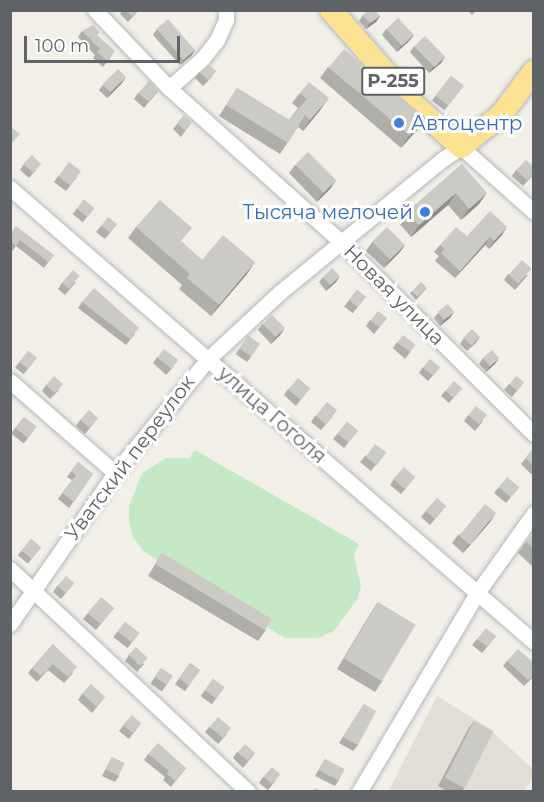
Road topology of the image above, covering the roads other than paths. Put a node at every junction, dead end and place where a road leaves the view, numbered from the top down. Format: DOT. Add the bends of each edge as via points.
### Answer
graph roads {
  1 [pos="95,10"];
  2 [pos="226,10"];
  3 [pos="331,10"];
  4 [pos="534,71"];
  5 [pos="169,88"];
  6 [pos="461,147"];
  7 [pos="10,188"];
  8 [pos="534,212"];
  9 [pos="341,243"];
  10 [pos="207,360"];
  11 [pos="10,381"];
  12 [pos="534,434"];
  13 [pos="115,473"];
  14 [pos="534,513"];
  15 [pos="10,569"];
  16 [pos="36,590"];
  17 [pos="477,592"];
  18 [pos="10,624"];
  19 [pos="534,642"];
  20 [pos="248,792"];
  21 [pos="359,792"];
  1 -- 5 [label="street, Новая улица"];
  2 -- 5 [label="street" via="217,40"];
  3 -- 6 [label="highway, Р-255" via="412,103"];
  4 -- 6 [label="highway" via="501,115"];
  5 -- 9 [label="street, Новая улица"];
  6 -- 8 [label="street"];
  6 -- 9 [label="street, Уватский переулок"];
  7 -- 10 [label="street, улица Гоголя"];
  9 -- 10 [label="street, Уватский переулок" via="279,293"];
  9 -- 12 [label="street, Новая улица"];
  10 -- 13 [label="street, Уватский переулок"];
  10 -- 17 [label="street, улица Гоголя"];
  11 -- 13 [label="street"];
  13 -- 16 [label="street, Уватский переулок"];
  14 -- 17 [label="street"];
  15 -- 16 [label="street"];
  16 -- 18 [label="street, Уватский переулок"];
  16 -- 20 [label="street"];
  17 -- 19 [label="street, улица Гоголя"];
  17 -- 21 [label="street"];
}
